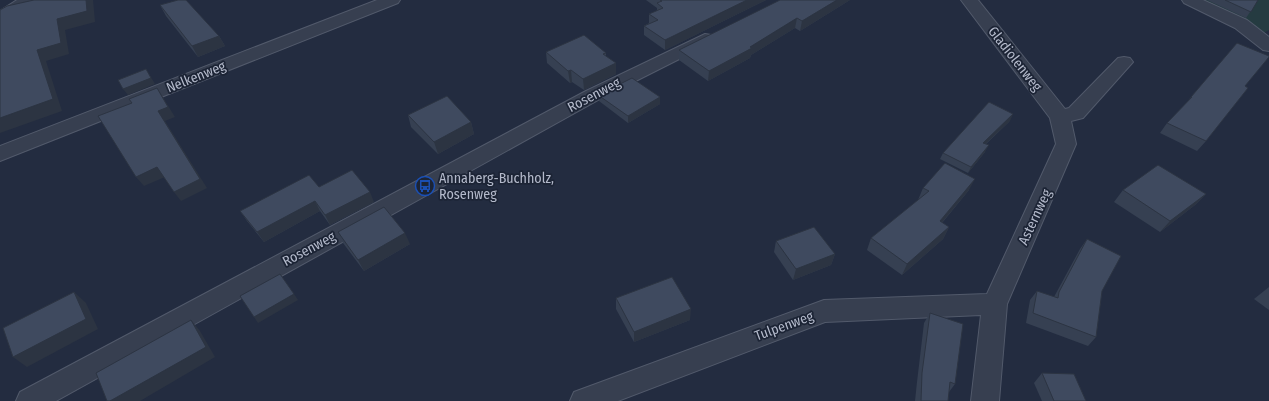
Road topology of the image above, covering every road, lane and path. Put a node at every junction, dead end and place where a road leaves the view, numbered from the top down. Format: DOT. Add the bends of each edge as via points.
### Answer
graph roads {
  1 [pos="28,0"];
  2 [pos="392,0"];
  3 [pos="969,0"];
  4 [pos="1190,0"];
  5 [pos="0,18"];
  6 [pos="726,28"];
  7 [pos="1268,45"];
  8 [pos="1124,62"];
  9 [pos="1060,117"];
  10 [pos="0,154"];
  11 [pos="994,304"];
  12 [pos="30,401"];
  13 [pos="584,401"];
  14 [pos="985,401"];
  1 -- 5 [label="street"];
  2 -- 10 [label="street, Nelkenweg"];
  3 -- 9 [label="street, Gladiolenweg"];
  4 -- 7 [label="street" via="1241,24"];
  6 -- 12 [label="street, Rosenweg" via="593,95"];
  8 -- 9 [label="street" via="1076,113"];
  9 -- 11 [label="street, Asternweg" via="1066,144"];
  11 -- 13 [label="street, Tulpenweg" via="824,311"];
  11 -- 14 [label="street, Asternweg"];
}
